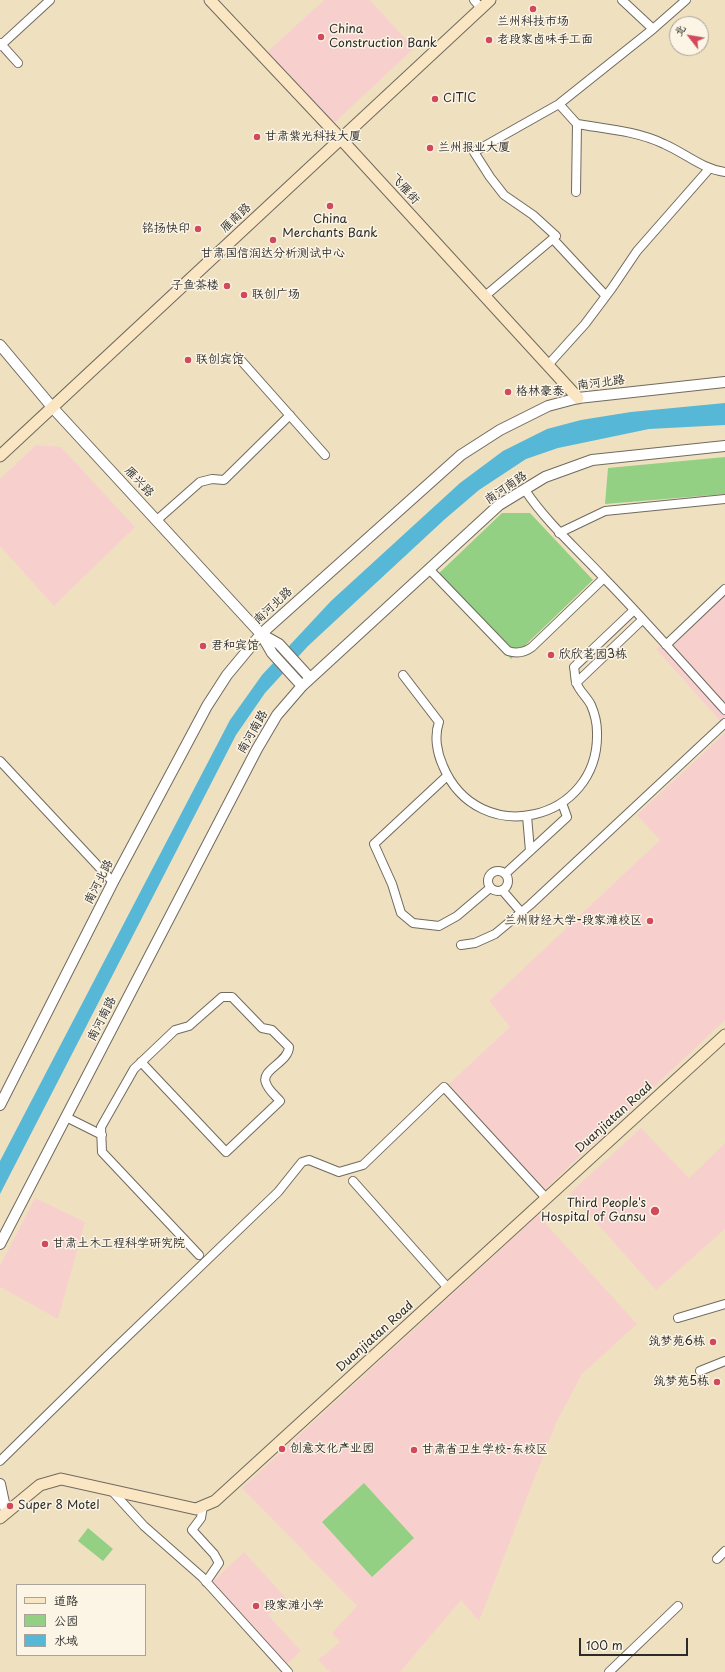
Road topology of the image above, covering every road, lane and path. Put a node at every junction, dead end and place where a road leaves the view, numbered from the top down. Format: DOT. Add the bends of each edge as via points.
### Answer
graph roads {
  1 [pos="50,0"];
  2 [pos="210,0"];
  3 [pos="622,0"];
  4 [pos="686,0"];
  5 [pos="482,2"];
  6 [pos="653,29"];
  7 [pos="1,44"];
  8 [pos="18,63"];
  9 [pos="559,104"];
  10 [pos="577,124"];
  11 [pos="340,138"];
  12 [pos="709,169"];
  13 [pos="725,172"];
  14 [pos="576,192"];
  15 [pos="553,239"];
  16 [pos="485,296"];
  17 [pos="606,296"];
  18 [pos="0,345"];
  19 [pos="238,357"];
  20 [pos="548,365"];
  21 [pos="725,382"];
  22 [pos="578,398"];
  23 [pos="52,407"];
  24 [pos="290,415"];
  25 [pos="725,446"];
  26 [pos="325,455"];
  27 [pos="0,456"];
  28 [pos="525,490"];
  29 [pos="725,499"];
  30 [pos="157,520"];
  31 [pos="559,533"];
  32 [pos="429,569"];
  33 [pos="604,578"];
  34 [pos="725,589"];
  35 [pos="634,610"];
  36 [pos="642,620"];
  37 [pos="261,634"];
  38 [pos="666,645"];
  39 [pos="403,675"];
  40 [pos="310,678"];
  41 [pos="576,683"];
  42 [pos="302,686"];
  43 [pos="725,710"];
  44 [pos="725,723"];
  45 [pos="0,761"];
  46 [pos="447,776"];
  47 [pos="562,803"];
  48 [pos="527,816"];
  49 [pos="530,851"];
  50 [pos="505,874"];
  51 [pos="113,882"];
  52 [pos="490,888"];
  53 [pos="502,890"];
  54 [pos="521,912"];
  55 [pos="460,945"];
  56 [pos="725,1034"];
  57 [pos="141,1062"];
  58 [pos="1,1102"];
  59 [pos="66,1117"];
  60 [pos="102,1135"];
  61 [pos="353,1181"];
  62 [pos="546,1198"];
  63 [pos="0,1244"];
  64 [pos="199,1255"];
  65 [pos="448,1288"];
  66 [pos="725,1304"];
  67 [pos="678,1318"];
  68 [pos="725,1361"];
  69 [pos="700,1371"];
  70 [pos="0,1461"];
  71 [pos="0,1484"];
  72 [pos="112,1490"];
  73 [pos="203,1506"];
  74 [pos="3,1515"];
  75 [pos="725,1551"];
  76 [pos="717,1559"];
  77 [pos="206,1582"];
  78 [pos="678,1606"];
  79 [pos="288,1672"];
  80 [pos="609,1672"];
  1 -- 7 [label="street"];
  2 -- 11 [label="main road, 飞雁街"];
  3 -- 6 [label="street"];
  4 -- 6 [label="street"];
  5 -- 11 [label="main road, 雁南路"];
  6 -- 9 [label="street"];
  7 -- 8 [label="street"];
  9 -- 10 [label="street"];
  9 -- 15 [label="street" via="474,152 504,195 533,215 556,236"];
  10 -- 12 [label="street" via="633,133 664,143"];
  10 -- 14 [label="street"];
  11 -- 16 [label="main road, 飞雁街"];
  11 -- 23 [label="main road, 雁南路"];
  12 -- 13 [label="street"];
  12 -- 17 [label="street" via="637,250"];
  15 -- 16 [label="street"];
  15 -- 17 [label="street"];
  16 -- 20 [label="main road, 飞雁街"];
  17 -- 20 [label="street"];
  18 -- 23 [label="street, 雁兴路"];
  19 -- 24 [label="street"];
  20 -- 22 [label="main road, 飞雁街"];
  21 -- 22 [label="street, 南河北路"];
  22 -- 37 [label="street, 南河北路" via="548,406 500,430 461,455"];
  23 -- 27 [label="main road, 雁南路"];
  23 -- 30 [label="street, 雁兴路"];
  24 -- 26 [label="street"];
  24 -- 30 [label="street" via="224,480 200,482"];
  25 -- 28 [label="street, 南河南路" via="592,460 546,477"];
  28 -- 31 [label="street"];
  28 -- 32 [label="street, 南河南路" via="499,505"];
  29 -- 31 [label="street" via="605,510"];
  30 -- 37 [label="street, 雁兴路"];
  31 -- 33 [label="street"];
  32 -- 33 [label="street" via="508,651 514,653 532,647"];
  32 -- 40 [label="street, 南河南路"];
  33 -- 35 [label="street"];
  34 -- 38 [label="street"];
  35 -- 36 [label="street"];
  35 -- 41 [label="street" via="574,667"];
  36 -- 38 [label="street"];
  36 -- 41 [label="street"];
  37 -- 40 [label="street" via="279,644"];
  37 -- 42 [label="street" via="272,653"];
  37 -- 51 [label="street, 南河北路" via="227,675 207,706"];
  38 -- 43 [label="street"];
  39 -- 46 [label="street" via="439,722 438,756"];
  40 -- 42 [label="street, 南河南路"];
  41 -- 47 [label="street" via="591,705 597,731 594,757 584,782"];
  42 -- 59 [label="street, 南河南路" via="277,715 257,748"];
  44 -- 54 [label="street"];
  45 -- 51 [label="street"];
  46 -- 48 [label="street" via="466,800 490,813 516,818"];
  46 -- 52 [label="street" via="374,844 392,884 397,906 406,919 413,923 438,926 457,916"];
  47 -- 48 [label="street" via="542,814"];
  47 -- 49 [label="street" via="567,817"];
  48 -- 49 [label="street"];
  49 -- 50 [label="street"];
  50 -- 52 [label="street" via="500,871 491,874 488,882"];
  50 -- 53 [label="street" via="508,883"];
  51 -- 58 [label="street, 南河北路"];
  52 -- 53 [label="street"];
  53 -- 54 [label="street"];
  54 -- 55 [label="street" via="495,934 475,943"];
  56 -- 62 [label="main road, Duanjiatan Road"];
  57 -- 57 [label="street" via="175,1030 189,1026 225,996 235,999 262,1028 272,1030 289,1047 287,1056 267,1074 265,1079 280,1101 226,1152"];
  57 -- 60 [label="street" via="134,1069 101,1127"];
  59 -- 60 [label="street"];
  59 -- 63 [label="street, 南河南路"];
  60 -- 64 [label="street" via="102,1152"];
  61 -- 65 [label="street"];
  62 -- 65 [label="main road, Duanjiatan Road"];
  62 -- 70 [label="street" via="444,1087 363,1165 339,1172 309,1160 302,1162 278,1192"];
  65 -- 73 [label="main road, Duanjiatan Road" via="215,1501"];
  66 -- 67 [label="street"];
  68 -- 69 [label="street"];
  71 -- 74 [label="street"];
  72 -- 73 [label="main road, Duanjiatan Road" via="196,1509"];
  72 -- 74 [label="main road, Duanjiatan Road" via="61,1479 40,1485"];
  72 -- 77 [label="street" via="144,1526"];
  73 -- 77 [label="street" via="201,1518 192,1530 219,1563"];
  75 -- 76 [label="street"];
  77 -- 79 [label="street"];
  78 -- 80 [label="street"];
}
